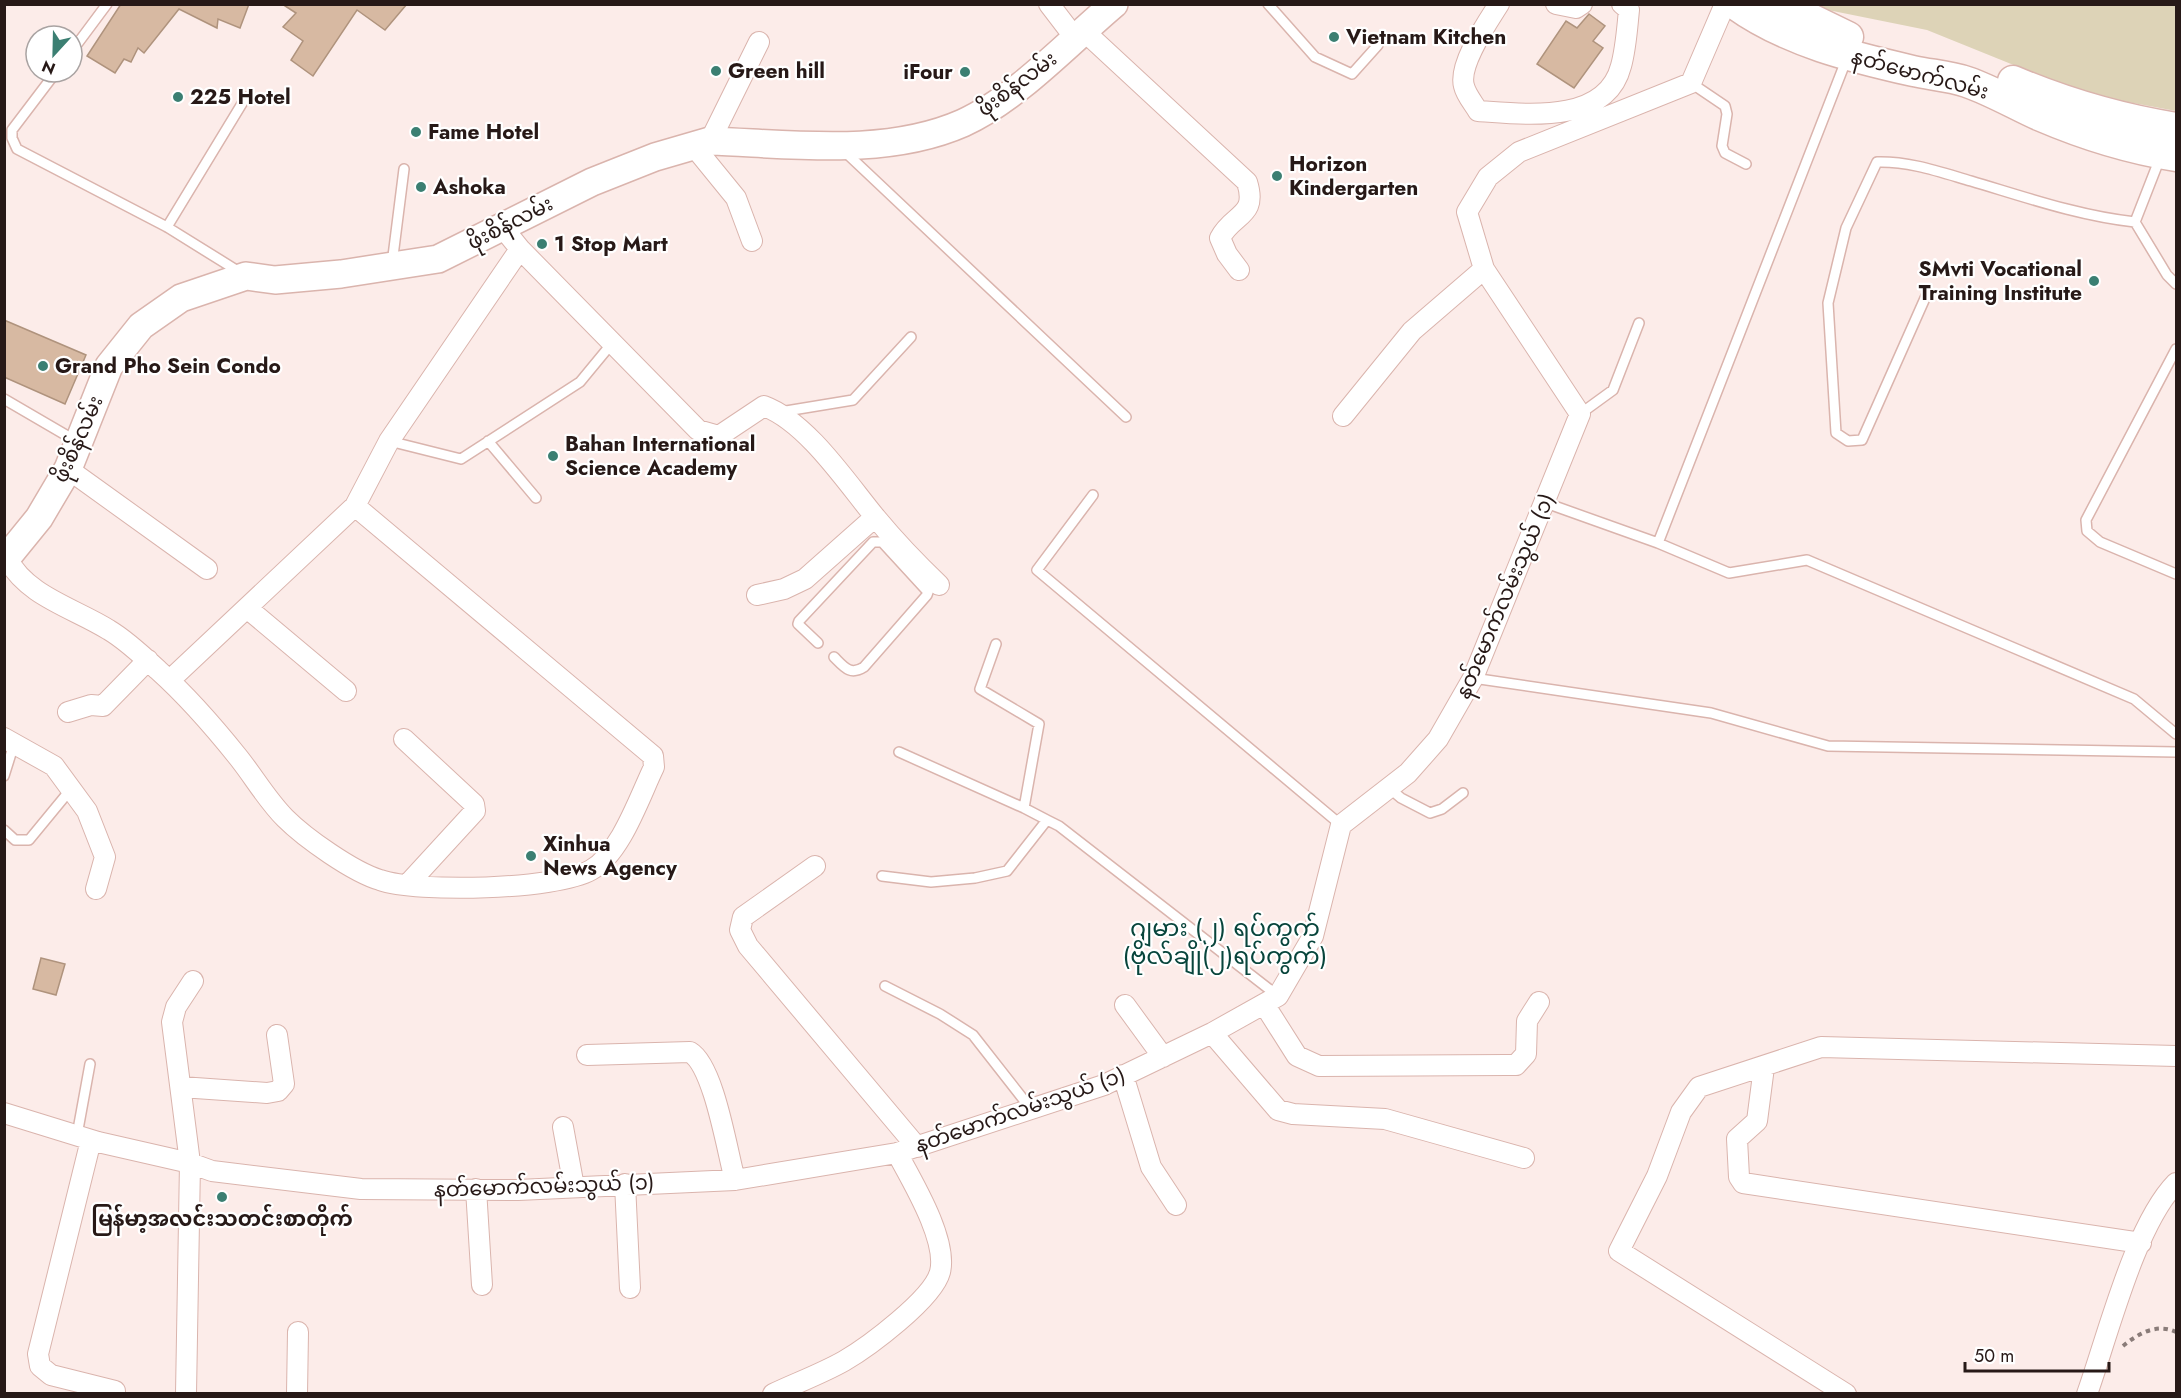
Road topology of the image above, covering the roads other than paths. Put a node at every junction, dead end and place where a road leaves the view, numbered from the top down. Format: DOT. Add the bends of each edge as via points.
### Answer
graph roads {
  1 [pos="107,4"];
  2 [pos="1049,4"];
  3 [pos="1114,4"];
  4 [pos="1268,4"];
  5 [pos="1498,4"];
  6 [pos="1556,4"];
  7 [pos="1582,4"];
  8 [pos="1622,4"];
  9 [pos="1725,4"];
  10 [pos="1736,4"];
  11 [pos="1780,4"];
  12 [pos="1080,34"];
  13 [pos="84,35"];
  14 [pos="759,42"];
  15 [pos="1378,45"];
  16 [pos="1848,56"];
  17 [pos="1691,83"];
  18 [pos="47,84"];
  19 [pos="246,97"];
  20 [pos="2168,140"];
  21 [pos="701,142"];
  22 [pos="837,145"];
  23 [pos="1746,164"];
  24 [pos="404,169"];
  25 [pos="2136,222"];
  26 [pos="167,226"];
  27 [pos="504,228"];
  28 [pos="752,241"];
  29 [pos="520,249"];
  30 [pos="392,266"];
  31 [pos="1484,269"];
  32 [pos="1239,270"];
  33 [pos="2172,275"];
  34 [pos="246,276"];
  35 [pos="2176,284"];
  36 [pos="1926,296"];
  37 [pos="1639,323"];
  38 [pos="911,337"];
  39 [pos="613,342"];
  40 [pos="2176,349"];
  41 [pos="4,399"];
  42 [pos="780,412"];
  43 [pos="1581,414"];
  44 [pos="1343,416"];
  45 [pos="1126,417"];
  46 [pos="389,441"];
  47 [pos="488,441"];
  48 [pos="78,442"];
  49 [pos="68,469"];
  50 [pos="1094,495"];
  51 [pos="536,498"];
  52 [pos="1546,503"];
  53 [pos="355,506"];
  54 [pos="875,517"];
  55 [pos="1658,543"];
  56 [pos="5,559"];
  57 [pos="207,569"];
  58 [pos="2176,574"];
  59 [pos="933,586"];
  60 [pos="757,595"];
  61 [pos="247,609"];
  62 [pos="819,643"];
  63 [pos="996,644"];
  64 [pos="834,657"];
  65 [pos="147,660"];
  66 [pos="1473,678"];
  67 [pos="170,680"];
  68 [pos="346,691"];
  69 [pos="68,712"];
  70 [pos="2176,734"];
  71 [pos="404,740"];
  72 [pos="9,741"];
  73 [pos="899,752"];
  74 [pos="2176,752"];
  75 [pos="4,776"];
  76 [pos="1388,787"];
  77 [pos="71,789"];
  78 [pos="1463,794"];
  79 [pos="1024,808"];
  80 [pos="1047,820"];
  81 [pos="1341,825"];
  82 [pos="4,830"];
  83 [pos="815,866"];
  84 [pos="882,876"];
  85 [pos="408,884"];
  86 [pos="96,889"];
  87 [pos="194,981"];
  88 [pos="885,986"];
  89 [pos="1271,1000"];
  90 [pos="1539,1002"];
  91 [pos="1125,1005"];
  92 [pos="1212,1033"];
  93 [pos="278,1035"];
  94 [pos="587,1055"];
  95 [pos="2176,1056"];
  96 [pos="1163,1057"];
  97 [pos="90,1064"];
  98 [pos="1764,1066"];
  99 [pos="1124,1076"];
  100 [pos="181,1087"];
  101 [pos="1031,1109"];
  102 [pos="4,1113"];
  103 [pos="563,1127"];
  104 [pos="84,1137"];
  105 [pos="917,1147"];
  106 [pos="897,1153"];
  107 [pos="1524,1158"];
  108 [pos="190,1163"];
  109 [pos="735,1180"];
  110 [pos="2176,1183"];
  111 [pos="626,1184"];
  112 [pos="574,1187"];
  113 [pos="476,1189"];
  114 [pos="1176,1205"];
  115 [pos="2141,1243"];
  116 [pos="483,1285"];
  117 [pos="630,1288"];
  118 [pos="298,1332"];
  119 [pos="115,1391"];
  120 [pos="186,1394"];
  121 [pos="297,1394"];
  122 [pos="773,1394"];
  123 [pos="1846,1394"];
  124 [pos="2087,1394"];
  1 -- 13 [label="lane"];
  2 -- 12 [label="street"];
  3 -- 12 [label="main road, ဖိုးစိန်လမ်း"];
  4 -- 15 [label="lane" via="1315,57 1352,74"];
  5 -- 8 [label="street" via="1464,69 1464,87 1478,111 1526,114 1573,110 1603,97 1621,68 1629,10"];
  6 -- 7 [label="street" via="1576,8"];
  9 -- 17 [label="street"];
  10 -- 16 [label="main road, နတ်မောက်လမ်း" via="1769,25"];
  11 -- 20 [label="main road, နတ်မောက်လမ်း" via="1855,39 1970,63 2049,96 2122,117"];
  12 -- 22 [label="main road, ဖိုးစိန်လမ်း" via="1001,100 964,123 905,141"];
  12 -- 32 [label="street" via="1247,182 1251,196 1248,211 1220,238"];
  14 -- 21 [label="street"];
  16 -- 20 [label="main road, နတ်မောက်လမ်း" via="1964,81 2060,123"];
  16 -- 55 [label="lane"];
  17 -- 23 [label="lane" via="1725,106 1722,146 1725,153"];
  17 -- 31 [label="street" via="1519,152 1488,177 1467,212"];
  18 -- 26 [label="lane" via="12,130 17,148"];
  19 -- 26 [label="lane"];
  20 -- 25 [label="lane"];
  21 -- 22 [label="main road, ဖိုးစိန်လမ်း"];
  21 -- 27 [label="main road, ဖိုးစိန်လမ်း" via="592,182"];
  21 -- 28 [label="street" via="736,198"];
  22 -- 45 [label="lane"];
  24 -- 30 [label="lane"];
  25 -- 33 [label="lane"];
  25 -- 36 [label="lane" via="2097,218 1897,161 1877,162 1846,228 1828,303 1836,433 1848,441 1862,440"];
  26 -- 34 [label="lane"];
  27 -- 29 [label="street"];
  27 -- 30 [label="main road, ဖိုးစိန်လမ်း" via="438,259"];
  29 -- 39 [label="street"];
  29 -- 46 [label="street"];
  30 -- 34 [label="main road, ဖိုးစိန်လမ်း" via="275,280"];
  31 -- 43 [label="street"];
  31 -- 44 [label="street" via="1412,330"];
  33 -- 35 [label="lane"];
  34 -- 48 [label="main road, ဖိုးစိန်လမ်း" via="182,298 141,326 109,366"];
  37 -- 43 [label="lane" via="1613,390"];
  38 -- 42 [label="lane" via="853,400"];
  39 -- 42 [label="street" via="698,430 719,436 764,406"];
  39 -- 47 [label="lane" via="580,382"];
  40 -- 58 [label="lane" via="2086,520 2087,531 2100,542"];
  41 -- 48 [label="lane"];
  42 -- 54 [label="street" via="820,451"];
  43 -- 52 [label="street, နတ်မောက်လမ်းသွယ် (၁)"];
  46 -- 47 [label="lane" via="461,459"];
  46 -- 53 [label="street"];
  47 -- 51 [label="lane"];
  48 -- 49 [label="main road, ဖိုးစိန်လမ်း"];
  49 -- 56 [label="main road, ဖိုးစိန်လမ်း" via="39,518"];
  49 -- 57 [label="street"];
  50 -- 81 [label="lane" via="1037,570"];
  52 -- 55 [label="lane"];
  52 -- 66 [label="street, နတ်မောက်လမ်းသွယ် (၁)"];
  53 -- 61 [label="street"];
  53 -- 85 [label="street" via="653,756 655,762 614,850 591,870 540,883 496,887"];
  54 -- 59 [label="street"];
  54 -- 60 [label="street" via="805,579"];
  55 -- 70 [label="lane" via="1729,573 1807,560 2134,699"];
  56 -- 65 [label="street" via="24,583 111,631"];
  59 -- 62 [label="lane" via="882,542 873,542 799,621"];
  59 -- 64 [label="lane" via="864,667 847,670"];
  61 -- 67 [label="street"];
  61 -- 68 [label="street"];
  63 -- 79 [label="lane" via="980,689 1039,724"];
  65 -- 67 [label="street"];
  65 -- 69 [label="street" via="103,706 91,705"];
  66 -- 74 [label="lane" via="1711,713 1828,746"];
  66 -- 76 [label="street, နတ်မောက်လမ်းသွယ် (၁)" via="1438,740 1408,773"];
  67 -- 85 [label="street" via="236,754 285,818 338,858 377,880"];
  71 -- 85 [label="street" via="474,804 475,811"];
  72 -- 75 [label="lane"];
  72 -- 77 [label="street" via="54,765"];
  73 -- 79 [label="lane"];
  76 -- 78 [label="lane" via="1430,813"];
  76 -- 81 [label="street, နတ်မောက်လမ်းသွယ် (၁)"];
  77 -- 82 [label="lane" via="29,840 15,840"];
  77 -- 86 [label="street" via="87,811 105,857"];
  79 -- 80 [label="lane"];
  80 -- 84 [label="lane" via="1007,871 931,882"];
  80 -- 89 [label="lane"];
  81 -- 89 [label="street" via="1313,936"];
  83 -- 105 [label="street" via="743,917 740,930 748,946"];
  87 -- 100 [label="street" via="176,1007 172,1022"];
  88 -- 101 [label="lane" via="973,1035"];
  89 -- 90 [label="street" via="1292,1049 1307,1062 1319,1066 1516,1065 1526,1054 1527,1022"];
  89 -- 92 [label="street, နတ်မောက်လမ်းသွယ် (၁)"];
  91 -- 96 [label="street"];
  92 -- 96 [label="street, နတ်မောက်လမ်းသွယ် (၁)"];
  92 -- 107 [label="street" via="1278,1110 1385,1119"];
  93 -- 100 [label="street" via="284,1084 278,1091"];
  94 -- 109 [label="street" via="690,1052 697,1056 708,1074"];
  95 -- 98 [label="street" via="1821,1047"];
  96 -- 99 [label="street, နတ်မောက်လမ်းသွယ် (၁)"];
  97 -- 104 [label="lane"];
  98 -- 115 [label="street" via="1757,1121 1737,1139 1739,1177 1743,1183"];
  98 -- 123 [label="street" via="1699,1087 1690,1096 1657,1176 1619,1251"];
  99 -- 101 [label="street, နတ်မောက်လမ်းသွယ် (၁)"];
  99 -- 114 [label="street" via="1151,1167"];
  100 -- 108 [label="street"];
  101 -- 105 [label="street, နတ်မောက်လမ်းသွယ် (၁)"];
  102 -- 104 [label="street, နတ်မောက်လမ်းသွယ် (၁)"];
  103 -- 112 [label="street"];
  104 -- 108 [label="street, နတ်မောက်လမ်းသွယ် (၁)"];
  104 -- 119 [label="street" via="38,1354 40,1366 51,1375"];
  105 -- 106 [label="street, နတ်မောက်လမ်းသွယ် (၁)"];
  106 -- 109 [label="street, နတ်မောက်လမ်းသွယ် (၁)"];
  106 -- 122 [label="street" via="918,1191 939,1248 940,1272 926,1296 844,1361"];
  108 -- 113 [label="street, နတ်မောက်လမ်းသွယ် (၁)" via="212,1171 361,1189"];
  108 -- 120 [label="street"];
  109 -- 111 [label="street, နတ်မောက်လမ်းသွယ် (၁)"];
  110 -- 115 [label="street" via="2156,1208"];
  111 -- 112 [label="street, နတ်မောက်လမ်းသွယ် (၁)"];
  111 -- 117 [label="street"];
  112 -- 113 [label="street, နတ်မောက်လမ်းသွယ် (၁)"];
  113 -- 116 [label="street"];
  115 -- 124 [label="street"];
  118 -- 121 [label="street"];
}
